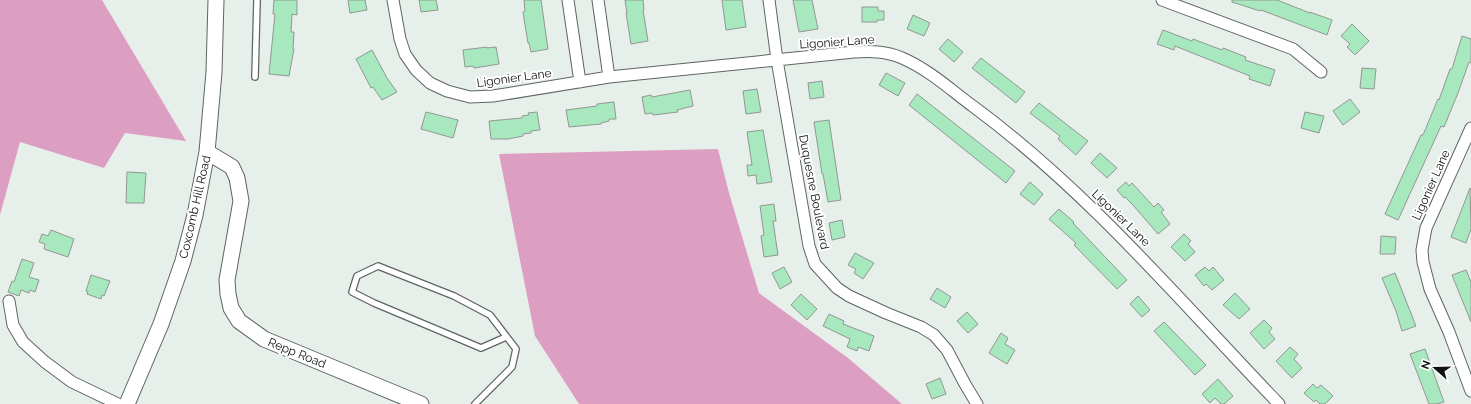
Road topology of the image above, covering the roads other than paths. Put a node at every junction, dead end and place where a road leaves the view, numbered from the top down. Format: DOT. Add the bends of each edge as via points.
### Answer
graph roads {
  1 [pos="216,0"];
  2 [pos="256,0"];
  3 [pos="393,0"];
  4 [pos="568,0"];
  5 [pos="598,0"];
  6 [pos="769,0"];
  7 [pos="1162,0"];
  8 [pos="777,60"];
  9 [pos="1321,72"];
  10 [pos="254,77"];
  11 [pos="608,77"];
  12 [pos="580,82"];
  13 [pos="1471,128"];
  14 [pos="207,152"];
  15 [pos="9,301"];
  16 [pos="506,337"];
  17 [pos="1471,391"];
  18 [pos="118,404"];
  19 [pos="127,404"];
  20 [pos="422,404"];
  21 [pos="475,404"];
  22 [pos="977,404"];
  23 [pos="1279,404"];
  1 -- 14 [label="main road, Coxcomb Hill Road" via="214,72"];
  2 -- 10 [label="lane"];
  3 -- 12 [label="street, Ligonier Lane" via="405,54 416,70 430,83 448,91 470,97 493,96"];
  4 -- 12 [label="street"];
  5 -- 11 [label="street"];
  6 -- 8 [label="street, Duquesne Boulevard"];
  7 -- 9 [label="street" via="1293,49"];
  8 -- 11 [label="street, Ligonier Lane"];
  8 -- 22 [label="street, Duquesne Boulevard" via="809,246 815,264 837,288 849,296 922,327 934,335 947,350"];
  8 -- 23 [label="street, Ligonier Lane" via="878,51 901,57 917,65 999,126 1069,186 1134,249"];
  11 -- 12 [label="street, Ligonier Lane"];
  13 -- 17 [label="street, Ligonier Lane" via="1426,228 1422,250 1430,289"];
  14 -- 19 [label="main road, Coxcomb Hill Road" via="183,261 161,324"];
  14 -- 20 [label="main road, Repp Road" via="232,167 240,187 241,201 227,280 231,308 239,321 264,339"];
  15 -- 18 [label="street" via="13,325 23,342 72,382"];
  16 -- 16 [label="lane" via="490,315 454,296 378,266 357,276 352,292 481,348"];
  16 -- 21 [label="lane" via="516,350 512,367"];
}
